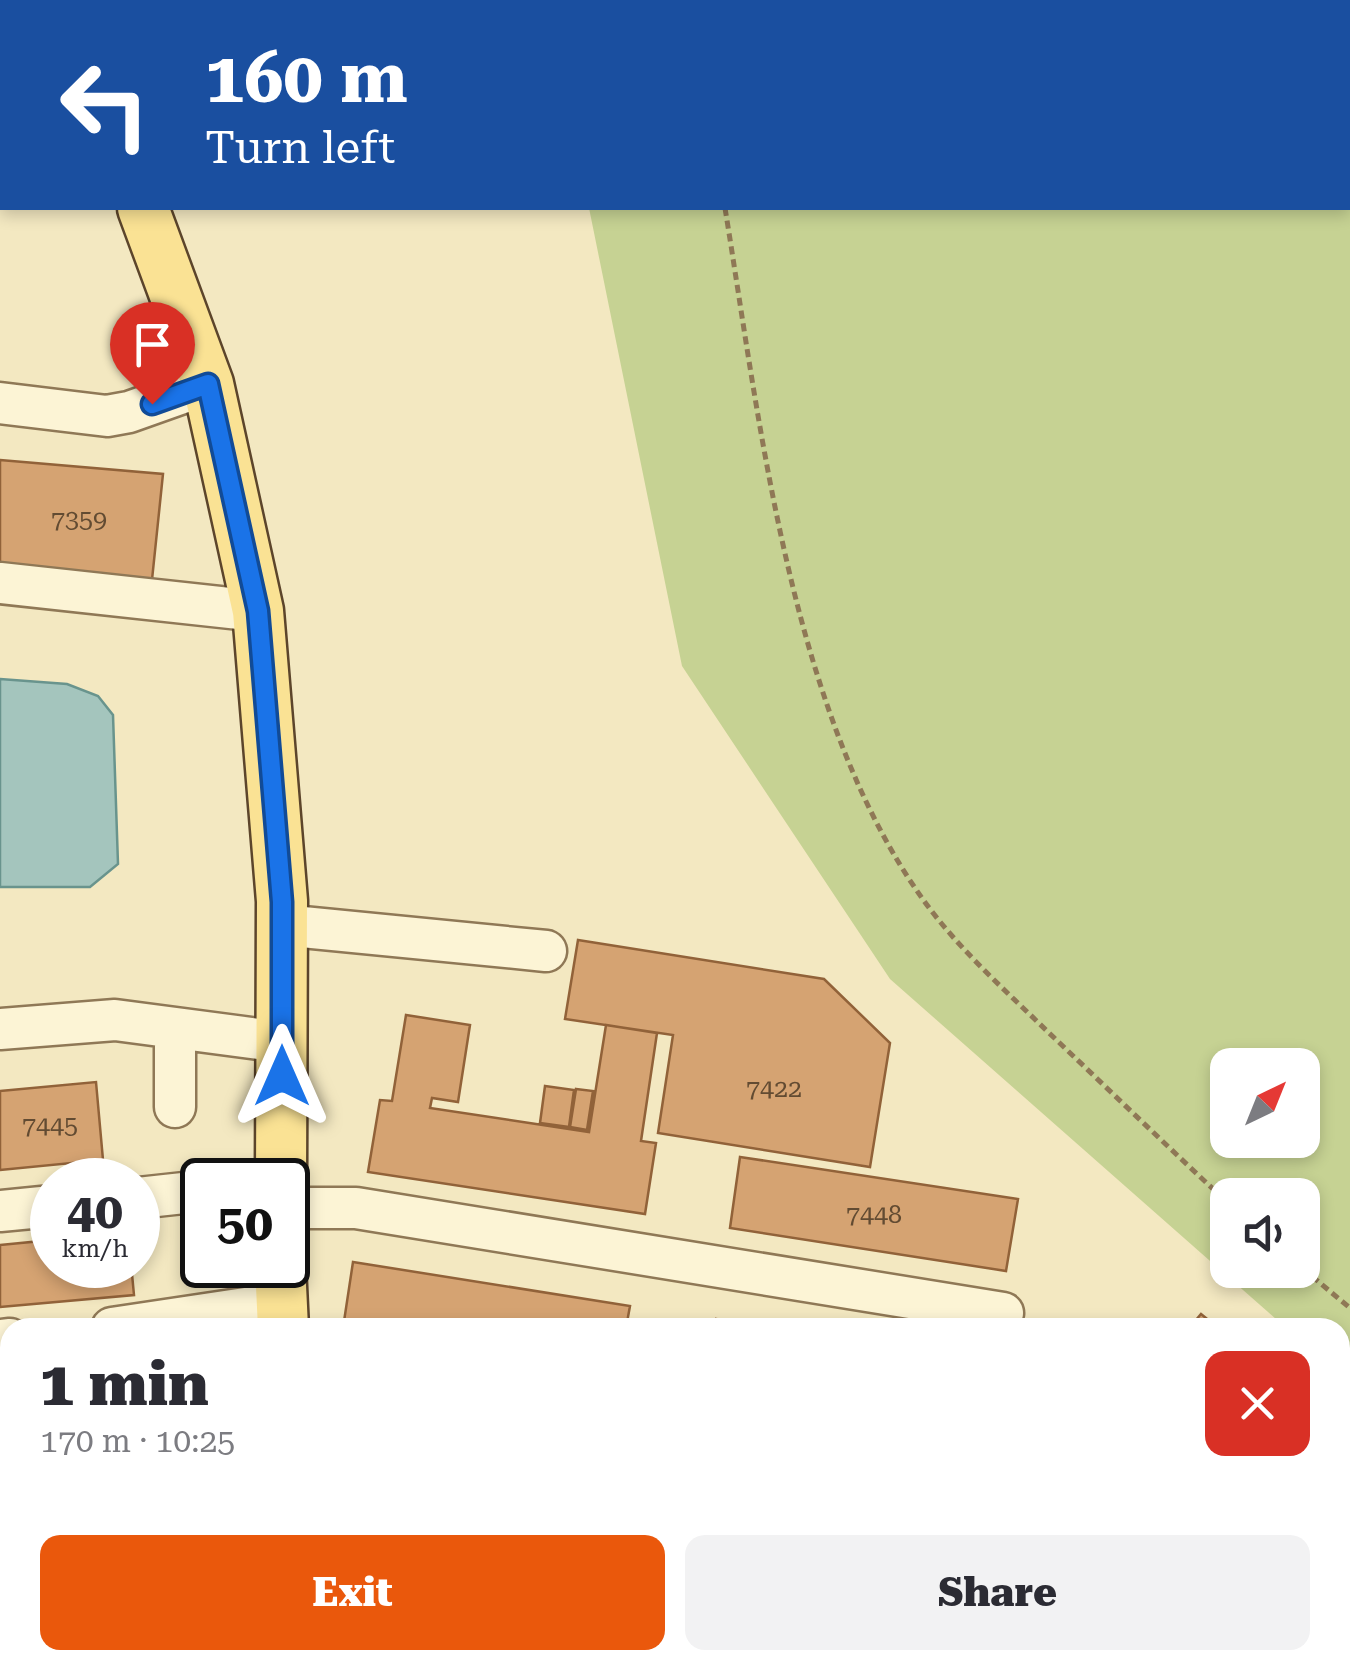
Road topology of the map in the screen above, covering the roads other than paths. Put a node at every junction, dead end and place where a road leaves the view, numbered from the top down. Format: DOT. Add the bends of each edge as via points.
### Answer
graph roads {
  1 [pos="144,210"];
  2 [pos="208,384"];
  3 [pos="0,403"];
  4 [pos="0,583"];
  5 [pos="258,611"];
  6 [pos="282,925"];
  7 [pos="546,952"];
  8 [pos="0,1028"];
  9 [pos="175,1028"];
  10 [pos="282,1042"];
  11 [pos="175,1107"];
  12 [pos="279,1158"];
  13 [pos="30,1208"];
  14 [pos="310,1208"];
  15 [pos="0,1211"];
  16 [pos="281,1298"];
  17 [pos="1003,1314"];
  18 [pos="194,1318"];
  1 -- 2 [label="main road"];
  2 -- 3 [label="lane" via="107,416"];
  2 -- 5 [label="main road"];
  4 -- 5 [label="lane"];
  5 -- 6 [label="main road"];
  6 -- 7 [label="lane"];
  6 -- 10 [label="main road"];
  8 -- 9 [label="lane" via="115,1020"];
  9 -- 10 [label="lane"];
  9 -- 11 [label="lane"];
  10 -- 12 [label="main road"];
  13 -- 15 [label="lane"];
  14 -- 17 [label="lane" via="356,1208"];
  16 -- 18 [label="lane"];
}
